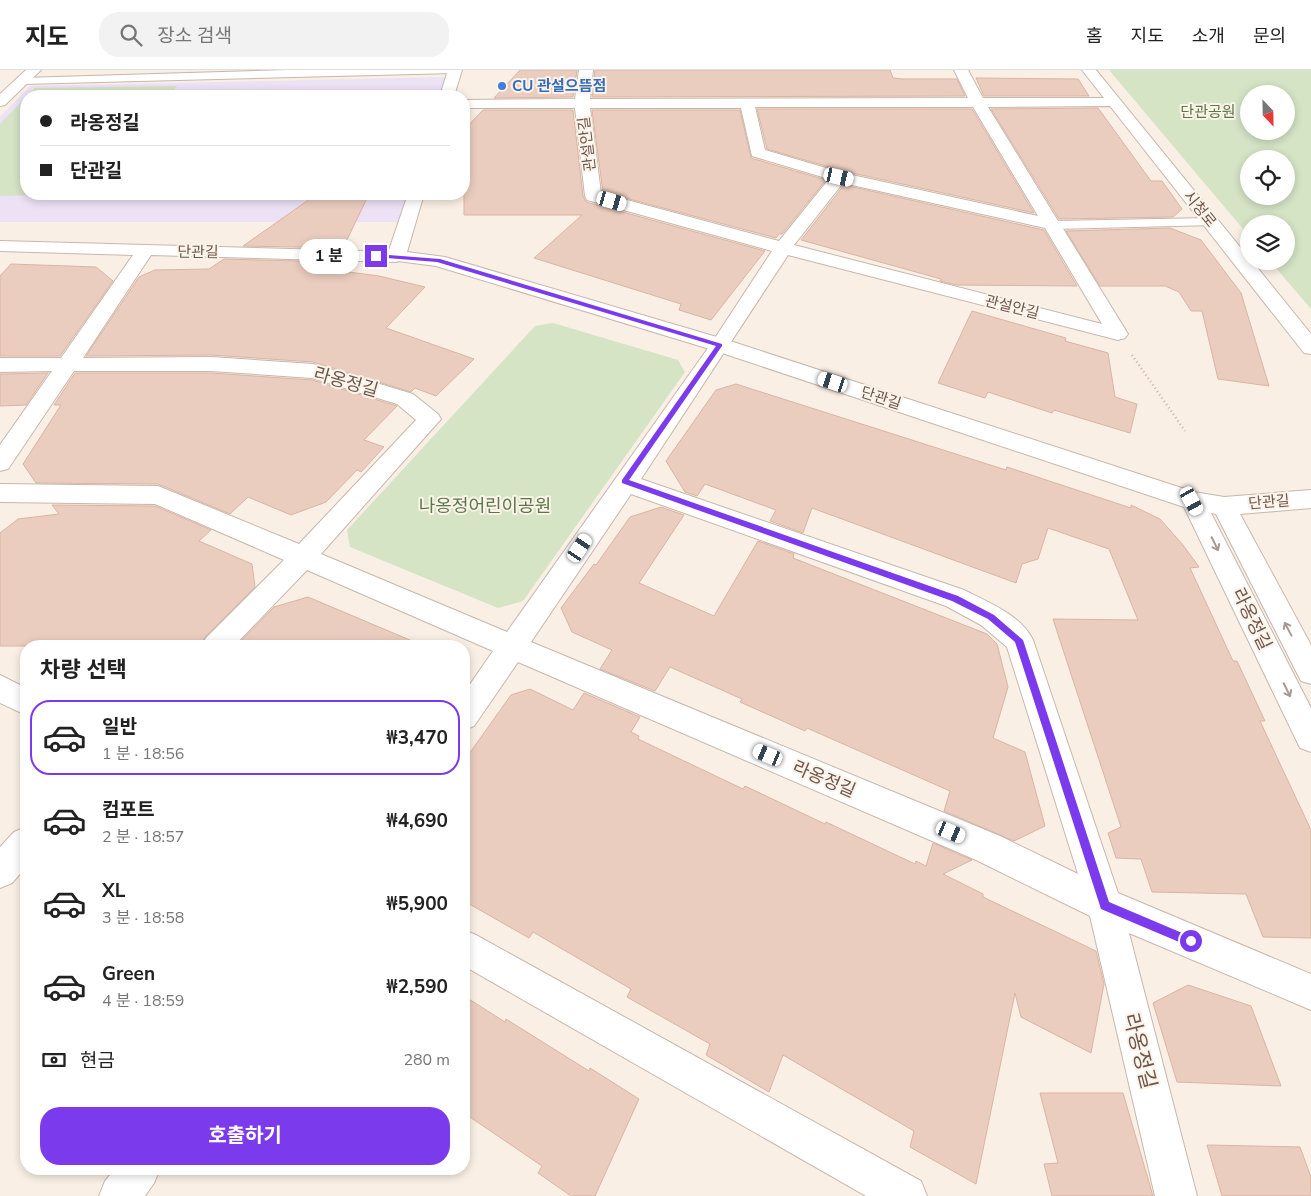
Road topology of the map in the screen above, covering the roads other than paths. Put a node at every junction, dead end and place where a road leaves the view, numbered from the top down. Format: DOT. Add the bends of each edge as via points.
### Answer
graph roads {
  1 [pos="34,70"];
  2 [pos="456,70"];
  3 [pos="586,70"];
  4 [pos="961,70"];
  5 [pos="1089,70"];
  6 [pos="324,71"];
  7 [pos="23,81"];
  8 [pos="449,90"];
  9 [pos="0,102"];
  10 [pos="1114,102"];
  11 [pos="747,103"];
  12 [pos="978,103"];
  13 [pos="470,104"];
  14 [pos="582,105"];
  15 [pos="839,177"];
  16 [pos="414,200"];
  17 [pos="1210,222"];
  18 [pos="1054,225"];
  19 [pos="0,246"];
  20 [pos="783,248"];
  21 [pos="145,250"];
  22 [pos="396,256"];
  23 [pos="720,345"];
  24 [pos="1311,348"];
  25 [pos="0,365"];
  26 [pos="66,365"];
  27 [pos="0,462"];
  28 [pos="624,482"];
  29 [pos="0,493"];
  30 [pos="1311,498"];
  31 [pos="1192,501"];
  32 [pos="1224,506"];
  33 [pos="303,557"];
  34 [pos="222,640"];
  35 [pos="513,647"];
  36 [pos="1311,672"];
  37 [pos="0,688"];
  38 [pos="20,699"];
  39 [pos="470,708"];
  40 [pos="1311,738"];
  41 [pos="20,849"];
  42 [pos="0,871"];
  43 [pos="1105,905"];
  44 [pos="470,949"];
  45 [pos="1311,992"];
  46 [pos="136,1175"];
  47 [pos="120,1196"];
  48 [pos="906,1196"];
  49 [pos="1176,1196"];
  1 -- 7 [label="street"];
  2 -- 6 [label="lane"];
  2 -- 8 [label="street"];
  3 -- 14 [label="street, 관설안길"];
  4 -- 12 [label="street"];
  5 -- 10 [label="street, 시청로"];
  6 -- 7 [label="lane"];
  7 -- 9 [label="street"];
  10 -- 12 [label="street, 관설안길"];
  10 -- 17 [label="street, 시청로"];
  11 -- 12 [label="street, 관설안길"];
  11 -- 14 [label="street, 관설안길"];
  11 -- 15 [label="street" via="758,153"];
  12 -- 18 [label="street"];
  13 -- 14 [label="street, 관설안길"];
  14 -- 20 [label="street, 관설안길" via="593,196"];
  15 -- 18 [label="street"];
  15 -- 20 [label="street"];
  16 -- 22 [label="street"];
  17 -- 18 [label="lane"];
  17 -- 24 [label="street, 시청로"];
  18 -- 20 [label="street, 관설안길" via="1118,334"];
  19 -- 21 [label="street, 단관길"];
  20 -- 23 [label="street"];
  21 -- 22 [label="street, 단관길"];
  21 -- 26 [label="street"];
  22 -- 23 [label="street, 단관길" via="438,261"];
  23 -- 28 [label="street"];
  23 -- 31 [label="street, 단관길"];
  25 -- 26 [label="street, 라옹정길"];
  26 -- 27 [label="street"];
  26 -- 33 [label="street, 라옹정길" via="211,364 313,371 405,399 430,419"];
  28 -- 35 [label="street"];
  28 -- 43 [label="street, 라옹정길" via="955,598 991,617 1019,640"];
  29 -- 33 [label="street, 라옹정길" via="158,495"];
  30 -- 32 [label="street, 단관길"];
  31 -- 32 [label="street, 단관길"];
  31 -- 40 [label="street, 라옹정길, one-way"];
  36 -- 32 [label="street, 라옹정길, one-way"];
  33 -- 34 [label="street, 라옹정길"];
  33 -- 35 [label="street, 라옹정길"];
  35 -- 39 [label="street"];
  35 -- 43 [label="street, 라옹정길" via="988,848"];
  37 -- 38 [label="street"];
  41 -- 42 [label="street"];
  43 -- 45 [label="street, 라옹정길"];
  43 -- 49 [label="street, 라옹정길"];
  44 -- 48 [label="street"];
  46 -- 47 [label="street"];
}
